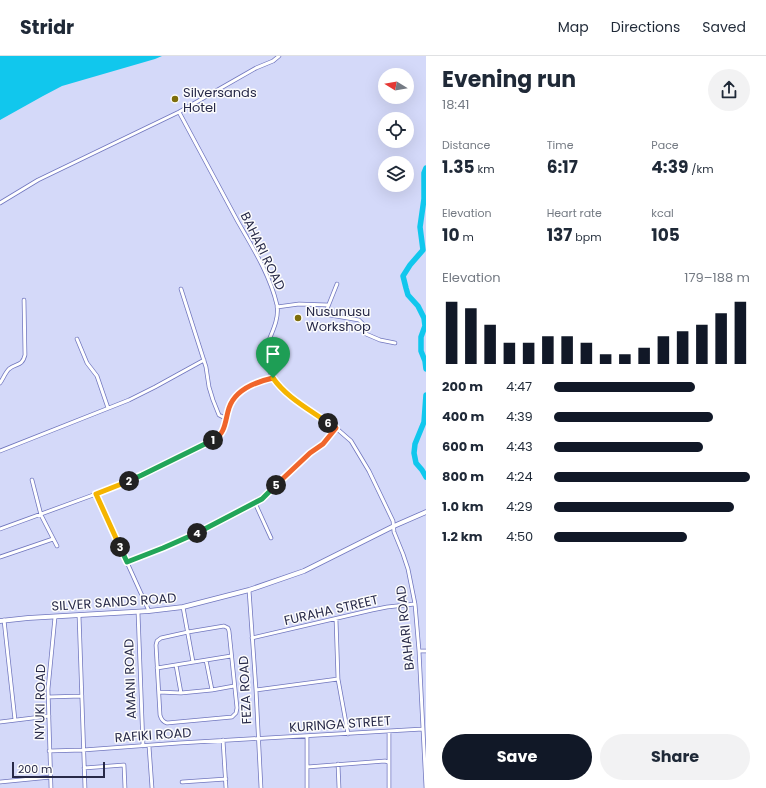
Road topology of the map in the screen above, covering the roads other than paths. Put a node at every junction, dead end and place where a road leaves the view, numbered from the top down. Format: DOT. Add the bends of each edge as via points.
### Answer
graph roads {
  1 [pos="279,56"];
  2 [pos="179,112"];
  3 [pos="0,203"];
  4 [pos="337,284"];
  5 [pos="182,289"];
  6 [pos="24,300"];
  7 [pos="328,305"];
  8 [pos="277,307"];
  9 [pos="76,339"];
  10 [pos="395,343"];
  11 [pos="204,360"];
  12 [pos="273,378"];
  13 [pos="0,383"];
  14 [pos="108,408"];
  15 [pos="227,418"];
  16 [pos="336,428"];
  17 [pos="0,451"];
  18 [pos="32,480"];
  19 [pos="96,494"];
  20 [pos="255,503"];
  21 [pos="426,512"];
  22 [pos="41,515"];
  23 [pos="394,526"];
  24 [pos="0,529"];
  25 [pos="271,538"];
  26 [pos="53,539"];
  27 [pos="56,546"];
  28 [pos="0,557"];
  29 [pos="127,562"];
  30 [pos="249,590"];
  31 [pos="415,604"];
  32 [pos="183,607"];
  33 [pos="148,611"];
  34 [pos="138,612"];
  35 [pos="79,615"];
  36 [pos="55,617"];
  37 [pos="336,619"];
  38 [pos="2,621"];
  39 [pos="188,632"];
  40 [pos="252,638"];
  41 [pos="419,651"];
  42 [pos="426,651"];
  43 [pos="231,656"];
  44 [pos="206,660"];
  45 [pos="193,662"];
  46 [pos="176,665"];
  47 [pos="157,668"];
  48 [pos="338,679"];
  49 [pos="234,686"];
  50 [pos="212,690"];
  51 [pos="256,690"];
  52 [pos="159,692"];
  53 [pos="181,693"];
  54 [pos="82,696"];
  55 [pos="48,697"];
  56 [pos="49,716"];
  57 [pos="15,720"];
  58 [pos="0,722"];
  59 [pos="423,729"];
  60 [pos="389,730"];
  61 [pos="348,734"];
  62 [pos="307,736"];
  63 [pos="258,739"];
  64 [pos="223,740"];
  65 [pos="143,746"];
  66 [pos="149,746"];
  67 [pos="83,750"];
  68 [pos="50,751"];
  69 [pos="388,762"];
  70 [pos="338,764"];
  71 [pos="307,767"];
  72 [pos="84,768"];
  73 [pos="51,777"];
  74 [pos="226,779"];
  75 [pos="0,782"];
  76 [pos="182,782"];
  77 [pos="51,788"];
  78 [pos="85,788"];
  79 [pos="126,788"];
  80 [pos="152,788"];
  81 [pos="226,788"];
  82 [pos="260,788"];
  83 [pos="307,788"];
  84 [pos="339,788"];
  85 [pos="389,788"];
  86 [pos="426,788"];
  1 -- 2 [label="street"];
  2 -- 3 [label="street" via="47,175"];
  2 -- 8 [label="street, BAHARI ROAD" via="259,261"];
  4 -- 7 [label="street"];
  5 -- 11 [label="street"];
  6 -- 13 [label="street" via="25,355 22,362 12,367"];
  7 -- 8 [label="street" via="299,304"];
  7 -- 10 [label="street" via="326,311 330,315 360,320 366,334"];
  8 -- 12 [label="street, BAHARI ROAD" via="277,320 268,341 266,358"];
  9 -- 14 [label="street" via="96,376"];
  11 -- 14 [label="street" via="155,387"];
  11 -- 15 [label="street" via="218,414"];
  12 -- 15 [label="street" via="241,391 229,408"];
  12 -- 16 [label="street, BAHARI ROAD" via="286,394"];
  14 -- 17 [label="street"];
  15 -- 19 [label="street" via="222,433 216,439"];
  16 -- 20 [label="street" via="323,444"];
  16 -- 23 [label="street, BAHARI ROAD" via="351,441 369,471"];
  18 -- 22 [label="street"];
  19 -- 22 [label="street"];
  19 -- 29 [label="street"];
  20 -- 25 [label="street"];
  20 -- 29 [label="street" via="182,540"];
  21 -- 23 [label="street, SILVER SANDS ROAD"];
  22 -- 24 [label="street"];
  22 -- 26 [label="street"];
  23 -- 30 [label="street, SILVER SANDS ROAD" via="304,571"];
  23 -- 31 [label="street, BAHARI ROAD" via="408,569"];
  26 -- 27 [label="street"];
  26 -- 28 [label="street"];
  29 -- 33 [label="street"];
  30 -- 32 [label="street, SILVER SANDS ROAD"];
  30 -- 40 [label="street, FEZA ROAD"];
  31 -- 37 [label="street, FURAHA STREET" via="380,608"];
  31 -- 41 [label="street, BAHARI ROAD"];
  32 -- 33 [label="street, SILVER SANDS ROAD"];
  32 -- 39 [label="street"];
  33 -- 34 [label="street, SILVER SANDS ROAD"];
  34 -- 35 [label="street, SILVER SANDS ROAD"];
  34 -- 65 [label="street, AMANI ROAD"];
  35 -- 36 [label="street, SILVER SANDS ROAD"];
  35 -- 54 [label="street"];
  36 -- 38 [label="street, SILVER SANDS ROAD"];
  36 -- 55 [label="street, NYUKI ROAD"];
  37 -- 40 [label="street, FURAHA STREET"];
  37 -- 48 [label="street"];
  38 -- 57 [label="street"];
  39 -- 43 [label="street" via="224,626 228,628"];
  39 -- 45 [label="street"];
  39 -- 47 [label="street" via="157,640"];
  40 -- 51 [label="street, FEZA ROAD"];
  41 -- 42 [label="street"];
  41 -- 59 [label="street, BAHARI ROAD"];
  43 -- 44 [label="street"];
  43 -- 49 [label="street"];
  44 -- 45 [label="street"];
  44 -- 50 [label="street"];
  45 -- 46 [label="street"];
  46 -- 47 [label="street"];
  46 -- 53 [label="street"];
  47 -- 52 [label="street"];
  48 -- 51 [label="street"];
  48 -- 61 [label="street"];
  49 -- 50 [label="street"];
  49 -- 52 [label="street" via="237,711 232,717 167,723 160,715"];
  50 -- 53 [label="street"];
  51 -- 63 [label="street, FEZA ROAD"];
  52 -- 53 [label="street"];
  54 -- 55 [label="street"];
  54 -- 67 [label="street"];
  55 -- 56 [label="street, NYUKI ROAD"];
  56 -- 57 [label="street"];
  56 -- 68 [label="street, NYUKI ROAD"];
  57 -- 58 [label="street"];
  59 -- 60 [label="street, KURINGA STREET"];
  59 -- 86 [label="street, BAHARI ROAD"];
  60 -- 61 [label="street, KURINGA STREET"];
  60 -- 69 [label="street"];
  61 -- 62 [label="street, KURINGA STREET"];
  62 -- 63 [label="street, KURINGA STREET"];
  62 -- 71 [label="street"];
  63 -- 64 [label="street, RAFIKI ROAD"];
  63 -- 82 [label="street, FEZA ROAD"];
  64 -- 66 [label="street, RAFIKI ROAD"];
  64 -- 74 [label="street"];
  65 -- 66 [label="street, RAFIKI ROAD"];
  65 -- 67 [label="street, RAFIKI ROAD"];
  66 -- 80 [label="street"];
  67 -- 68 [label="street, RAFIKI ROAD"];
  67 -- 72 [label="street"];
  68 -- 73 [label="street, NYUKI ROAD"];
  69 -- 70 [label="street" via="385,760"];
  69 -- 85 [label="street"];
  70 -- 71 [label="street"];
  70 -- 84 [label="street"];
  71 -- 83 [label="street"];
  72 -- 78 [label="street"];
  72 -- 79 [label="street" via="124,765"];
  73 -- 75 [label="street"];
  73 -- 77 [label="street, NYUKI ROAD"];
  74 -- 76 [label="street"];
  74 -- 81 [label="street"];
}
